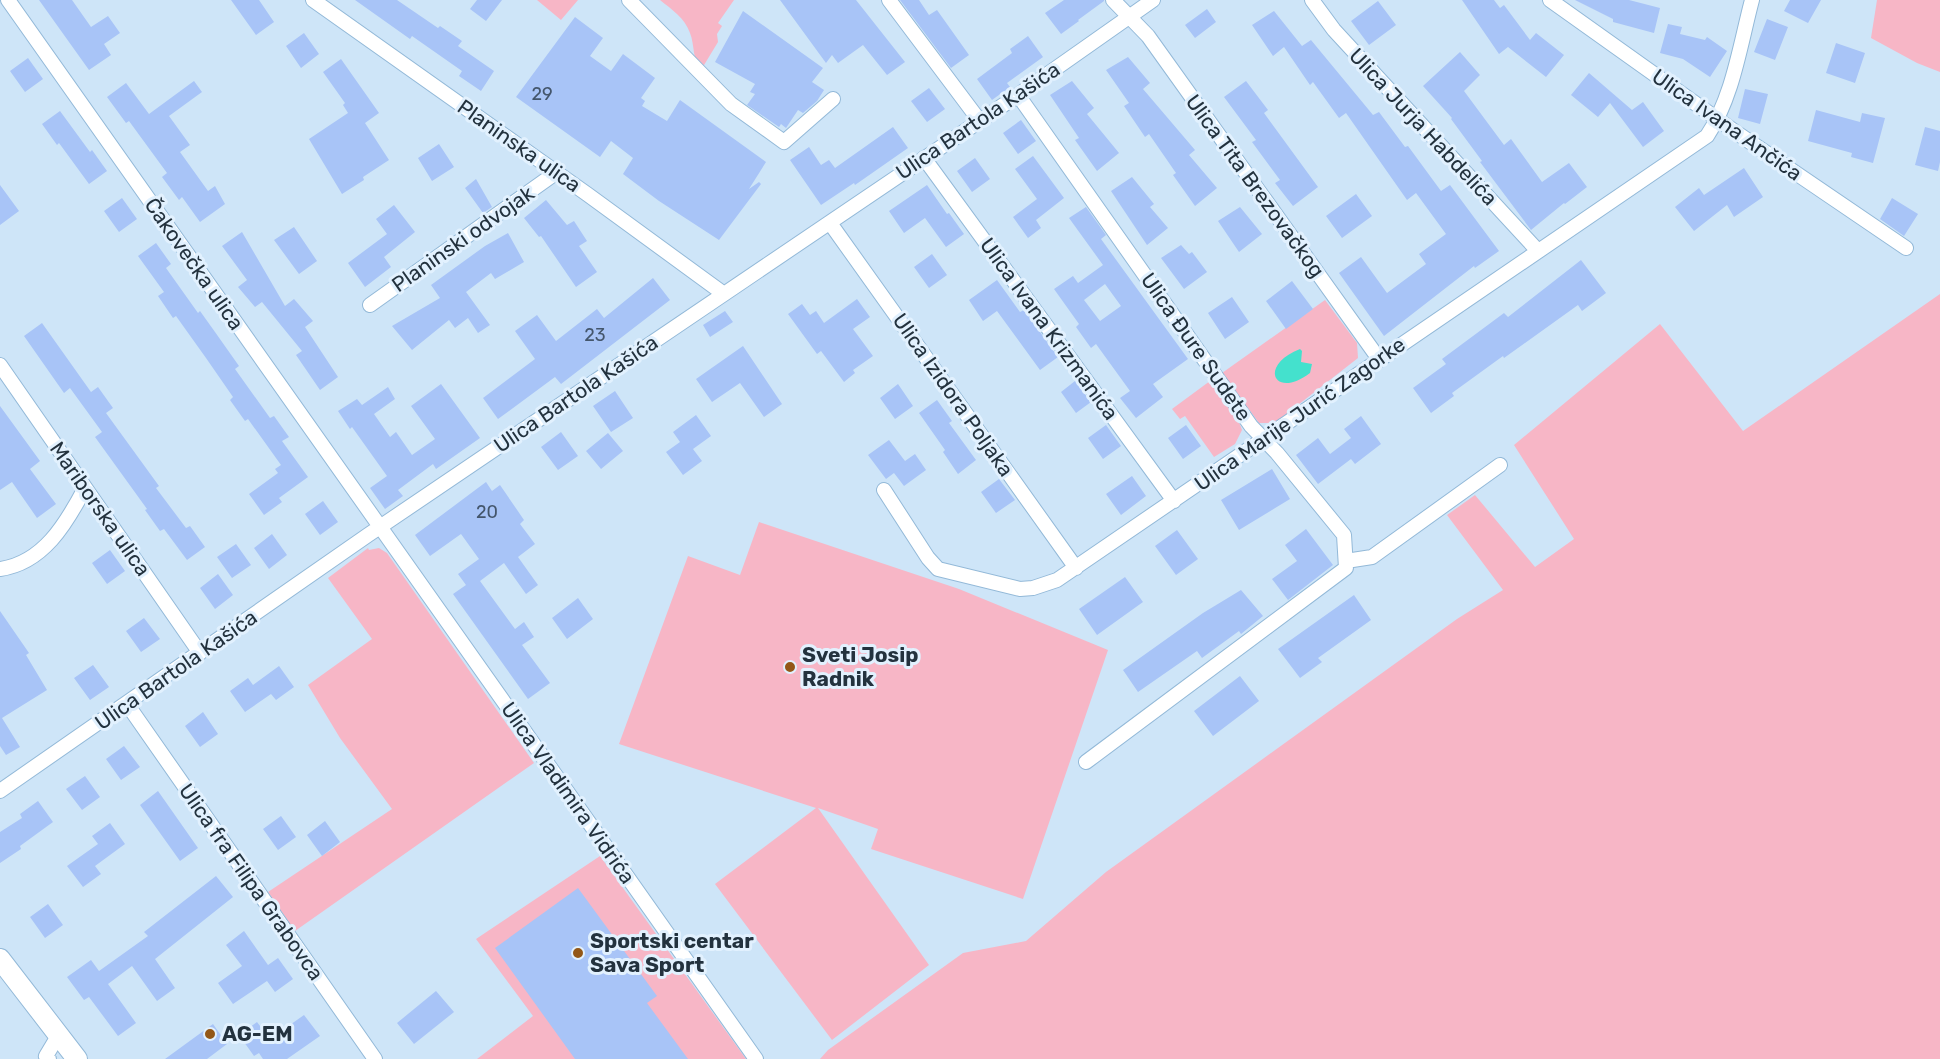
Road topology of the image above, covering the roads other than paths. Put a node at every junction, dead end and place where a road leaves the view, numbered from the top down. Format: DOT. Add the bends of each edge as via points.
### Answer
graph roads {
  1 [pos="8,0"];
  2 [pos="313,0"];
  3 [pos="629,0"];
  4 [pos="889,0"];
  5 [pos="1113,0"];
  6 [pos="1154,0"];
  7 [pos="1312,0"];
  8 [pos="1550,0"];
  9 [pos="1752,0"];
  10 [pos="1128,17"];
  11 [pos="1018,95"];
  12 [pos="833,99"];
  13 [pos="979,120"];
  14 [pos="1718,120"];
  15 [pos="924,158"];
  16 [pos="557,172"];
  17 [pos="830,223"];
  18 [pos="1906,248"];
  19 [pos="1538,250"];
  20 [pos="724,294"];
  21 [pos="370,305"];
  22 [pos="1379,359"];
  23 [pos="0,365"];
  24 [pos="1263,439"];
  25 [pos="1500,465"];
  26 [pos="85,488"];
  27 [pos="884,490"];
  28 [pos="1174,501"];
  29 [pos="380,527"];
  30 [pos="1346,561"];
  31 [pos="1076,568"];
  32 [pos="0,569"];
  33 [pos="200,653"];
  34 [pos="127,704"];
  35 [pos="1086,762"];
  36 [pos="0,790"];
  37 [pos="0,959"];
  38 [pos="58,1035"];
  39 [pos="49,1059"];
  40 [pos="77,1059"];
  41 [pos="375,1059"];
  42 [pos="756,1059"];
  1 -- 29 [label="street, Čakovečka ulica"];
  2 -- 16 [label="street, Planinska ulica"];
  3 -- 12 [label="street" via="731,104 784,142"];
  4 -- 13 [label="street"];
  5 -- 10 [label="street, Ulica Tita Brezovačkog"];
  6 -- 10 [label="street, Ulica Bartola Kašića"];
  7 -- 19 [label="street, Ulica Jurja Habdelića" via="1334,30"];
  8 -- 14 [label="street, Ulica Ivana Ančića"];
  9 -- 14 [label="street"];
  10 -- 11 [label="street, Ulica Bartola Kašića"];
  10 -- 22 [label="street, Ulica Tita Brezovačkog" via="1148,36"];
  11 -- 13 [label="street, Ulica Bartola Kašića"];
  11 -- 24 [label="street, Ulica Đure Sudete"];
  13 -- 15 [label="street, Ulica Bartola Kašića"];
  14 -- 18 [label="street, Ulica Ivana Ančića"];
  14 -- 19 [label="street, Ulica Marije Jurić Zagorke" via="1707,136"];
  15 -- 17 [label="street, Ulica Bartola Kašića"];
  15 -- 28 [label="street, Ulica Ivana Krizmanića"];
  16 -- 20 [label="street, Planinska ulica"];
  16 -- 21 [label="street, Planinski odvojak"];
  17 -- 20 [label="street, Ulica Bartola Kašića"];
  17 -- 31 [label="street, Ulica Izidora Poljaka"];
  19 -- 22 [label="street, Ulica Marije Jurić Zagorke"];
  20 -- 29 [label="street, Ulica Bartola Kašića"];
  22 -- 24 [label="street, Ulica Marije Jurić Zagorke"];
  23 -- 26 [label="street, Mariborska ulica"];
  24 -- 28 [label="street, Ulica Marije Jurić Zagorke"];
  24 -- 30 [label="street, Ulica Đure Sudete" via="1344,535"];
  25 -- 30 [label="street" via="1372,557"];
  26 -- 32 [label="street" via="66,522 42,551 14,567"];
  26 -- 33 [label="street, Mariborska ulica"];
  27 -- 31 [label="street, Ulica Marije Jurić Zagorke" via="938,569 1020,589 1057,580"];
  28 -- 31 [label="street, Ulica Marije Jurić Zagorke"];
  29 -- 33 [label="street, Ulica Bartola Kašića"];
  29 -- 42 [label="street, Ulica Vladimira Vidrića"];
  30 -- 35 [label="street" via="1346,568"];
  33 -- 34 [label="street, Ulica Bartola Kašića"];
  34 -- 36 [label="street, Ulica Bartola Kašića"];
  34 -- 41 [label="street, Ulica fra Filipa Grabovca"];
  37 -- 38 [label="main road"];
  38 -- 39 [label="street" via="46,1056"];
  38 -- 40 [label="main road"];
}
